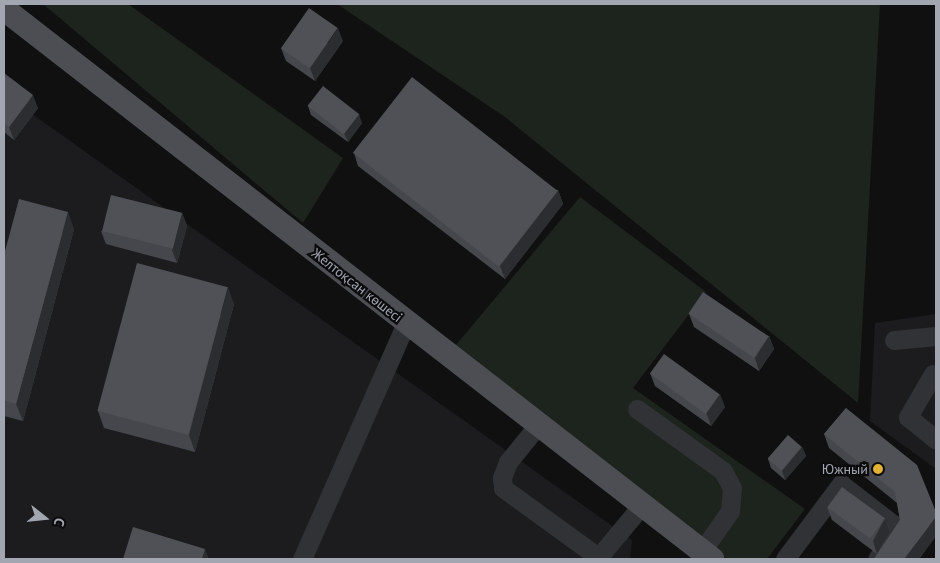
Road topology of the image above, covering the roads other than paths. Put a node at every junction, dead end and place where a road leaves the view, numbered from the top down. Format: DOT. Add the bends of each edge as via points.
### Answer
graph roads {
  1 [pos="4,9"];
  2 [pos="406,323"];
  3 [pos="936,336"];
  4 [pos="894,340"];
  5 [pos="933,374"];
  6 [pos="637,409"];
  7 [pos="538,425"];
  8 [pos="936,440"];
  9 [pos="642,505"];
  10 [pos="707,555"];
  11 [pos="597,558"];
  12 [pos="302,559"];
  13 [pos="785,559"];
  14 [pos="877,559"];
  1 -- 2 [label="main road, Желтоқсан көшесі"];
  2 -- 7 [label="main road, Желтоқсан көшесі"];
  2 -- 12 [label="lane"];
  3 -- 4 [label="lane"];
  5 -- 8 [label="lane" via="908,418"];
  6 -- 10 [label="lane" via="723,471 732,488 730,510"];
  7 -- 9 [label="main road, Желтоқсан көшесі"];
  7 -- 11 [label="lane" via="508,462 502,478 503,488"];
  9 -- 10 [label="main road, Желтоқсан көшесі"];
  9 -- 11 [label="lane"];
  13 -- 14 [label="lane" via="841,484 898,528"];
}
